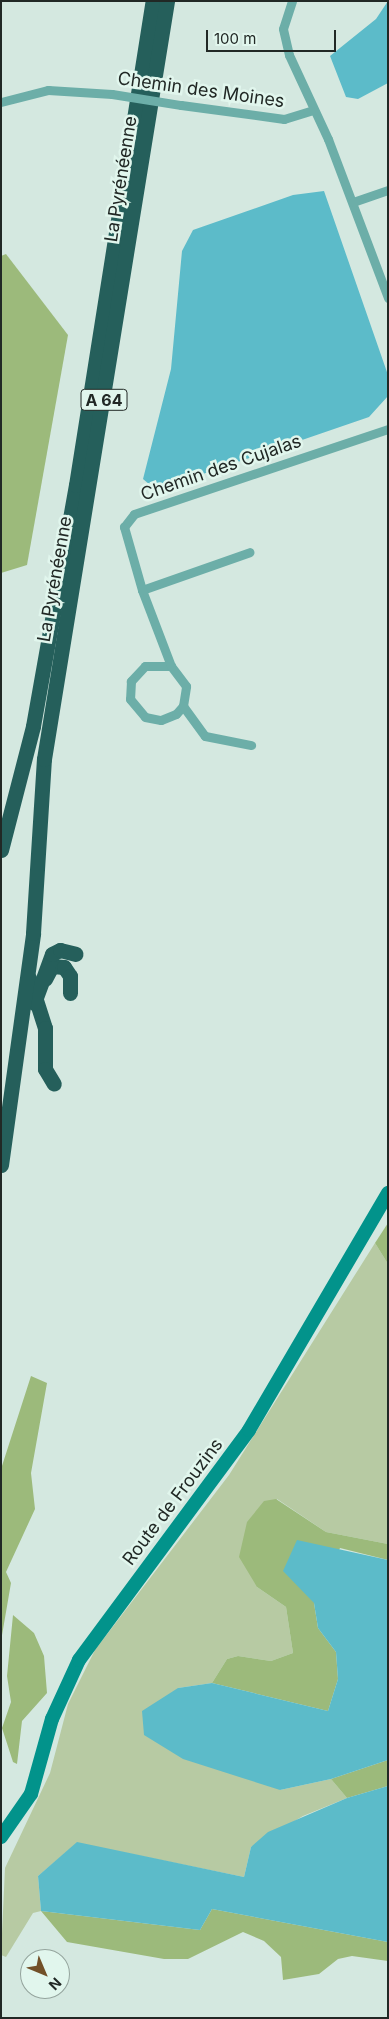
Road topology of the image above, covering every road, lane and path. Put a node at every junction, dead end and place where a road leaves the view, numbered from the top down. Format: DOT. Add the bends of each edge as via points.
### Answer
graph roads {
  1 [pos="153,1"];
  2 [pos="167,1"];
  3 [pos="292,1"];
  4 [pos="1,102"];
  5 [pos="311,111"];
  6 [pos="388,190"];
  7 [pos="353,202"];
  8 [pos="388,298"];
  9 [pos="388,429"];
  10 [pos="250,552"];
  11 [pos="142,590"];
  12 [pos="171,666"];
  13 [pos="183,706"];
  14 [pos="251,745"];
  15 [pos="1,850"];
  16 [pos="76,954"];
  17 [pos="27,973"];
  18 [pos="45,980"];
  19 [pos="70,993"];
  20 [pos="36,999"];
  21 [pos="45,1028"];
  22 [pos="19,1034"];
  23 [pos="54,1084"];
  24 [pos="1,1165"];
  25 [pos="388,1193"];
  26 [pos="1,1837"];
  1 -- 15 [label="highway, La Pyrénéenne / A 64" via="76,486 33,726"];
  2 -- 17 [label="highway, La Pyrénéenne / A 64" via="44,759"];
  3 -- 5 [label="street, Chemin des Moines" via="284,20 284,40"];
  4 -- 5 [label="street, Chemin des Moines, bridge" via="48,90 112,94 284,119"];
  5 -- 7 [label="street" via="328,139"];
  6 -- 7 [label="street"];
  7 -- 8 [label="street"];
  9 -- 11 [label="street, Chemin des Cujalas" via="134,514 124,527"];
  10 -- 11 [label="street"];
  11 -- 12 [label="street, Chemin des Cujalas"];
  12 -- 13 [label="street, Chemin des Cujalas" via="185,681"];
  12 -- 13 [label="street" via="154,663 136,673 130,699 140,714 155,720 171,717"];
  13 -- 14 [label="street" via="205,736"];
  16 -- 18 [label="highway" via="60,950 52,954"];
  17 -- 20 [label="highway"];
  17 -- 22 [label="highway, La Pyrénéenne / A 64"];
  18 -- 19 [label="highway" via="52,966 64,967 70,976"];
  18 -- 20 [label="highway"];
  18 -- 21 [label="highway"];
  20 -- 21 [label="highway"];
  20 -- 22 [label="highway"];
  21 -- 23 [label="highway" via="45,1069"];
  22 -- 24 [label="highway, La Pyrénéenne / A 64"];
  25 -- 26 [label="main road, Route de Frouzins" via="249,1430 79,1660 52,1719 32,1794"];
}
